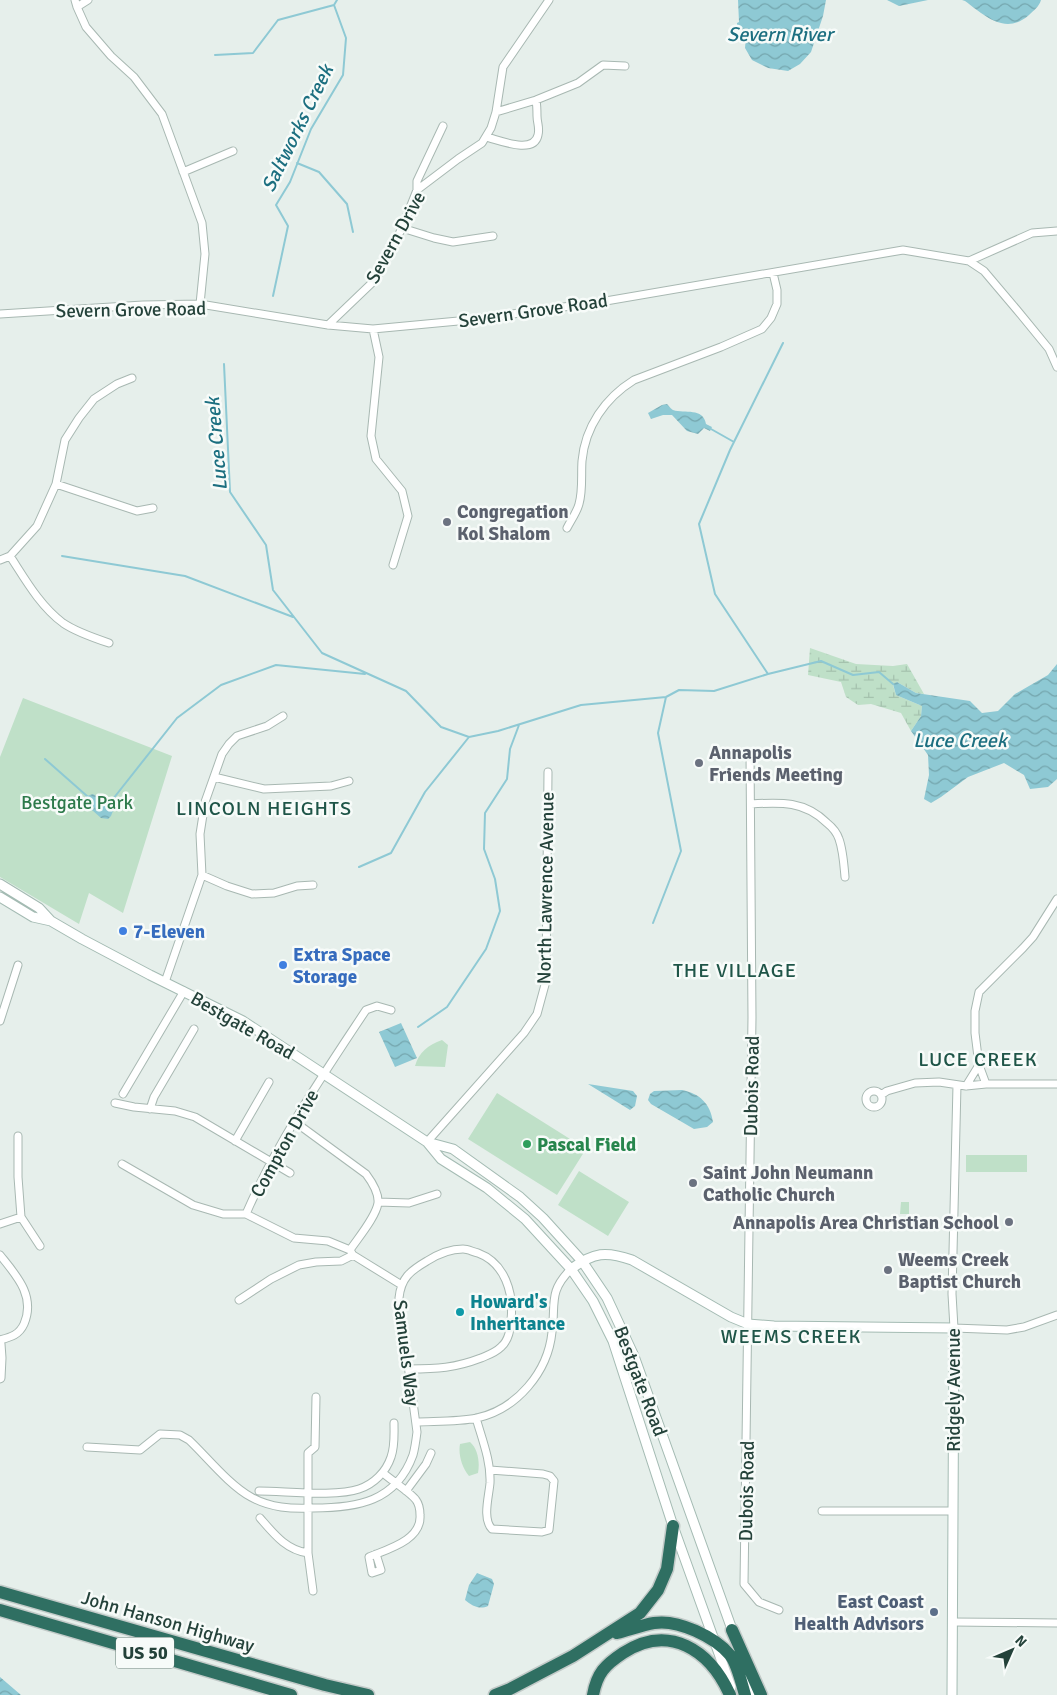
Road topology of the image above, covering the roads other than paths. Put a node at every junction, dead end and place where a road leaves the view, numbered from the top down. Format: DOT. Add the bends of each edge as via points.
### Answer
graph roads {
  1 [pos="88,0"];
  2 [pos="549,0"];
  3 [pos="76,3"];
  4 [pos="625,66"];
  5 [pos="536,100"];
  6 [pos="496,112"];
  7 [pos="443,126"];
  8 [pos="486,137"];
  9 [pos="233,150"];
  10 [pos="183,172"];
  11 [pos="417,190"];
  12 [pos="402,228"];
  13 [pos="1057,231"];
  14 [pos="493,236"];
  15 [pos="969,261"];
  16 [pos="774,272"];
  17 [pos="200,304"];
  18 [pos="0,314"];
  19 [pos="328,325"];
  20 [pos="373,329"];
  21 [pos="1057,367"];
  22 [pos="132,378"];
  23 [pos="56,484"];
  24 [pos="153,508"];
  25 [pos="567,528"];
  26 [pos="10,556"];
  27 [pos="0,560"];
  28 [pos="393,565"];
  29 [pos="109,643"];
  30 [pos="283,716"];
  31 [pos="750,753"];
  32 [pos="548,772"];
  33 [pos="214,777"];
  34 [pos="349,781"];
  35 [pos="751,804"];
  36 [pos="202,875"];
  37 [pos="846,877"];
  38 [pos="0,884"];
  39 [pos="313,885"];
  40 [pos="0,896"];
  41 [pos="1057,899"];
  42 [pos="51,921"];
  43 [pos="18,965"];
  44 [pos="165,982"];
  45 [pos="184,991"];
  46 [pos="391,1010"];
  47 [pos="0,1021"];
  48 [pos="194,1029"];
  49 [pos="979,1065"];
  50 [pos="324,1073"];
  51 [pos="269,1082"];
  52 [pos="986,1084"];
  53 [pos="1057,1084"];
  54 [pos="957,1086"];
  55 [pos="966,1086"];
  56 [pos="123,1094"];
  57 [pos="881,1095"];
  58 [pos="115,1103"];
  59 [pos="150,1109"];
  60 [pos="295,1122"];
  61 [pos="18,1136"];
  62 [pos="235,1141"];
  63 [pos="427,1142"];
  64 [pos="271,1163"];
  65 [pos="122,1164"];
  66 [pos="290,1173"];
  67 [pos="437,1194"];
  68 [pos="378,1202"];
  69 [pos="246,1214"];
  70 [pos="21,1218"];
  71 [pos="0,1224"];
  72 [pos="40,1246"];
  73 [pos="352,1253"];
  74 [pos="0,1254"];
  75 [pos="582,1261"];
  76 [pos="571,1269"];
  77 [pos="400,1284"];
  78 [pos="239,1300"];
  79 [pos="1057,1315"];
  80 [pos="748,1324"];
  81 [pos="954,1328"];
  82 [pos="0,1340"];
  83 [pos="0,1344"];
  84 [pos="409,1369"];
  85 [pos="0,1378"];
  86 [pos="316,1396"];
  87 [pos="476,1418"];
  88 [pos="416,1422"];
  89 [pos="394,1423"];
  90 [pos="87,1447"];
  91 [pos="431,1453"];
  92 [pos="490,1470"];
  93 [pos="383,1473"];
  94 [pos="395,1483"];
  95 [pos="259,1491"];
  96 [pos="406,1491"];
  97 [pos="308,1492"];
  98 [pos="308,1508"];
  99 [pos="822,1511"];
  100 [pos="952,1511"];
  101 [pos="260,1518"];
  102 [pos="673,1526"];
  103 [pos="308,1553"];
  104 [pos="376,1554"];
  105 [pos="0,1592"];
  106 [pos="313,1592"];
  107 [pos="0,1610"];
  108 [pos="779,1610"];
  109 [pos="953,1622"];
  110 [pos="1057,1623"];
  111 [pos="732,1630"];
  112 [pos="603,1638"];
  113 [pos="715,1642"];
  114 [pos="325,1685"];
  115 [pos="291,1695"];
  116 [pos="353,1695"];
  117 [pos="368,1695"];
  118 [pos="495,1695"];
  119 [pos="593,1695"];
  120 [pos="732,1695"];
  121 [pos="746,1695"];
  122 [pos="753,1695"];
  123 [pos="761,1695"];
  124 [pos="952,1695"];
  1 -- 3 [label="street"];
  2 -- 6 [label="street, Severn Drive" via="504,67"];
  3 -- 10 [label="street" via="86,27 134,78 162,114"];
  4 -- 5 [label="street" via="603,65 578,83"];
  5 -- 6 [label="street"];
  5 -- 8 [label="street" via="539,127 535,142 528,146"];
  6 -- 8 [label="street, Severn Drive"];
  7 -- 11 [label="street" via="417,181"];
  8 -- 11 [label="street, Severn Drive"];
  9 -- 10 [label="street"];
  10 -- 17 [label="street" via="202,223 205,254"];
  11 -- 12 [label="street, Severn Drive"];
  12 -- 14 [label="street" via="453,242"];
  12 -- 19 [label="street, Severn Drive" via="376,279"];
  13 -- 15 [label="street" via="1032,234"];
  15 -- 16 [label="street, Severn Grove Road" via="903,250"];
  15 -- 21 [label="street" via="984,271 1017,310 1049,349"];
  16 -- 20 [label="street, Severn Grove Road" via="586,304"];
  16 -- 25 [label="street" via="777,304 762,329 639,378 626,385 602,407 588,432 579,504"];
  17 -- 18 [label="street, Severn Grove Road"];
  17 -- 19 [label="street, Severn Grove Road"];
  19 -- 20 [label="street, Severn Grove Road"];
  20 -- 28 [label="street" via="379,357 373,444 376,460 402,491 408,516"];
  22 -- 23 [label="street" via="94,399 80,418 65,440"];
  23 -- 24 [label="street" via="137,511"];
  23 -- 26 [label="street" via="37,526"];
  26 -- 27 [label="street"];
  26 -- 29 [label="street" via="38,599 63,623"];
  30 -- 33 [label="street" via="267,726 238,736 222,754"];
  31 -- 35 [label="street, Dubois Road"];
  32 -- 63 [label="street, North Lawrence Avenue" via="546,981 537,1014 524,1033"];
  33 -- 34 [label="street" via="264,789 331,786"];
  33 -- 36 [label="street" via="205,802 200,834"];
  35 -- 37 [label="street" via="790,803 819,815 839,838"];
  35 -- 80 [label="street, Dubois Road"];
  36 -- 39 [label="street" via="252,894"];
  36 -- 44 [label="street"];
  38 -- 42 [label="main road, Bestgate Road" via="39,908"];
  40 -- 42 [label="main road, Bestgate Road" via="32,917"];
  41 -- 49 [label="street" via="1033,937 979,992 975,1033"];
  42 -- 44 [label="main road, Bestgate Road"];
  43 -- 47 [label="street"];
  44 -- 45 [label="main road, Bestgate Road"];
  45 -- 50 [label="main road, Bestgate Road" via="243,1020"];
  45 -- 56 [label="street"];
  46 -- 50 [label="street, Compton Drive" via="377,1006 366,1010"];
  48 -- 59 [label="street"];
  49 -- 52 [label="street"];
  49 -- 55 [label="street"];
  50 -- 60 [label="street, Compton Drive"];
  50 -- 63 [label="main road, Bestgate Road"];
  51 -- 62 [label="street"];
  52 -- 53 [label="street"];
  52 -- 55 [label="street"];
  54 -- 55 [label="street"];
  54 -- 57 [label="street" via="939,1082 915,1084"];
  54 -- 81 [label="street, Ridgely Avenue"];
  58 -- 59 [label="street"];
  59 -- 62 [label="street" via="195,1117"];
  60 -- 64 [label="street, Compton Drive"];
  60 -- 68 [label="street" via="366,1174 374,1186"];
  61 -- 70 [label="street"];
  62 -- 64 [label="street"];
  63 -- 75 [label="main road, Bestgate Road" via="453,1149 520,1197"];
  63 -- 76 [label="main road, Bestgate Road" via="441,1159 487,1188 524,1219"];
  64 -- 66 [label="street"];
  64 -- 69 [label="street, Compton Drive"];
  65 -- 69 [label="street" via="192,1204 223,1214"];
  67 -- 68 [label="street" via="409,1203"];
  68 -- 73 [label="street"];
  69 -- 73 [label="street" via="294,1238 328,1241"];
  70 -- 71 [label="street"];
  70 -- 72 [label="street"];
  73 -- 77 [label="street"];
  73 -- 78 [label="street" via="341,1261 299,1265"];
  74 -- 82 [label="street" via="27,1295 28,1314 22,1330 13,1337"];
  75 -- 76 [label="main road"];
  75 -- 80 [label="main road" via="598,1254 616,1254 632,1260"];
  75 -- 111 [label="main road, Bestgate Road" via="607,1298 634,1356"];
  76 -- 87 [label="street" via="554,1294 552,1334 537,1374 510,1403 489,1415"];
  76 -- 102 [label="main road, Bestgate Road" via="593,1301 613,1341"];
  77 -- 84 [label="street, Samuels Way" via="398,1298"];
  77 -- 84 [label="street" via="421,1264 440,1253 464,1249 495,1264 504,1276 513,1308 510,1334 494,1352 444,1369"];
  79 -- 81 [label="street" via="1007,1330"];
  80 -- 81 [label="main road"];
  80 -- 108 [label="street, Dubois Road" via="744,1584 759,1602"];
  81 -- 100 [label="main road, Ridgely Avenue"];
  83 -- 85 [label="main road"];
  84 -- 88 [label="street, Samuels Way"];
  86 -- 97 [label="street" via="315,1447 308,1453"];
  87 -- 88 [label="street"];
  87 -- 92 [label="street"];
  88 -- 94 [label="street, Samuels Way" via="413,1454"];
  89 -- 93 [label="street" via="394,1447"];
  90 -- 98 [label="street" via="140,1450 160,1434 180,1435 248,1496 288,1509"];
  91 -- 96 [label="street"];
  92 -- 92 [label="street" via="488,1525 492,1529 549,1530 554,1481 550,1476"];
  93 -- 94 [label="street"];
  93 -- 97 [label="street" via="359,1490"];
  94 -- 96 [label="street"];
  94 -- 98 [label="street" via="362,1504"];
  95 -- 97 [label="street"];
  96 -- 104 [label="street" via="416,1500 421,1522 410,1538"];
  97 -- 98 [label="street"];
  98 -- 103 [label="street"];
  99 -- 100 [label="street"];
  100 -- 109 [label="main road, Ridgely Avenue"];
  101 -- 103 [label="street" via="286,1546"];
  102 -- 112 [label="highway" via="667,1569 658,1590 640,1613"];
  102 -- 113 [label="main road, Bestgate Road"];
  103 -- 106 [label="street"];
  105 -- 114 [label="highway, John Hanson Highway / US 50"];
  107 -- 115 [label="highway, John Hanson Highway / US 50"];
  109 -- 110 [label="street"];
  109 -- 124 [label="main road, Ridgely Avenue"];
  111 -- 122 [label="main road, Bestgate Road"];
  111 -- 123 [label="highway"];
  112 -- 113 [label="highway" via="656,1622 676,1624"];
  112 -- 118 [label="highway" via="541,1674"];
  113 -- 120 [label="main road, Bestgate Road"];
  113 -- 121 [label="highway" via="732,1656"];
  114 -- 116 [label="highway, US 50"];
  114 -- 117 [label="highway"];
  119 -- 120 [label="highway" via="599,1676 608,1663 634,1646 672,1641 691,1647 707,1660"];
}
